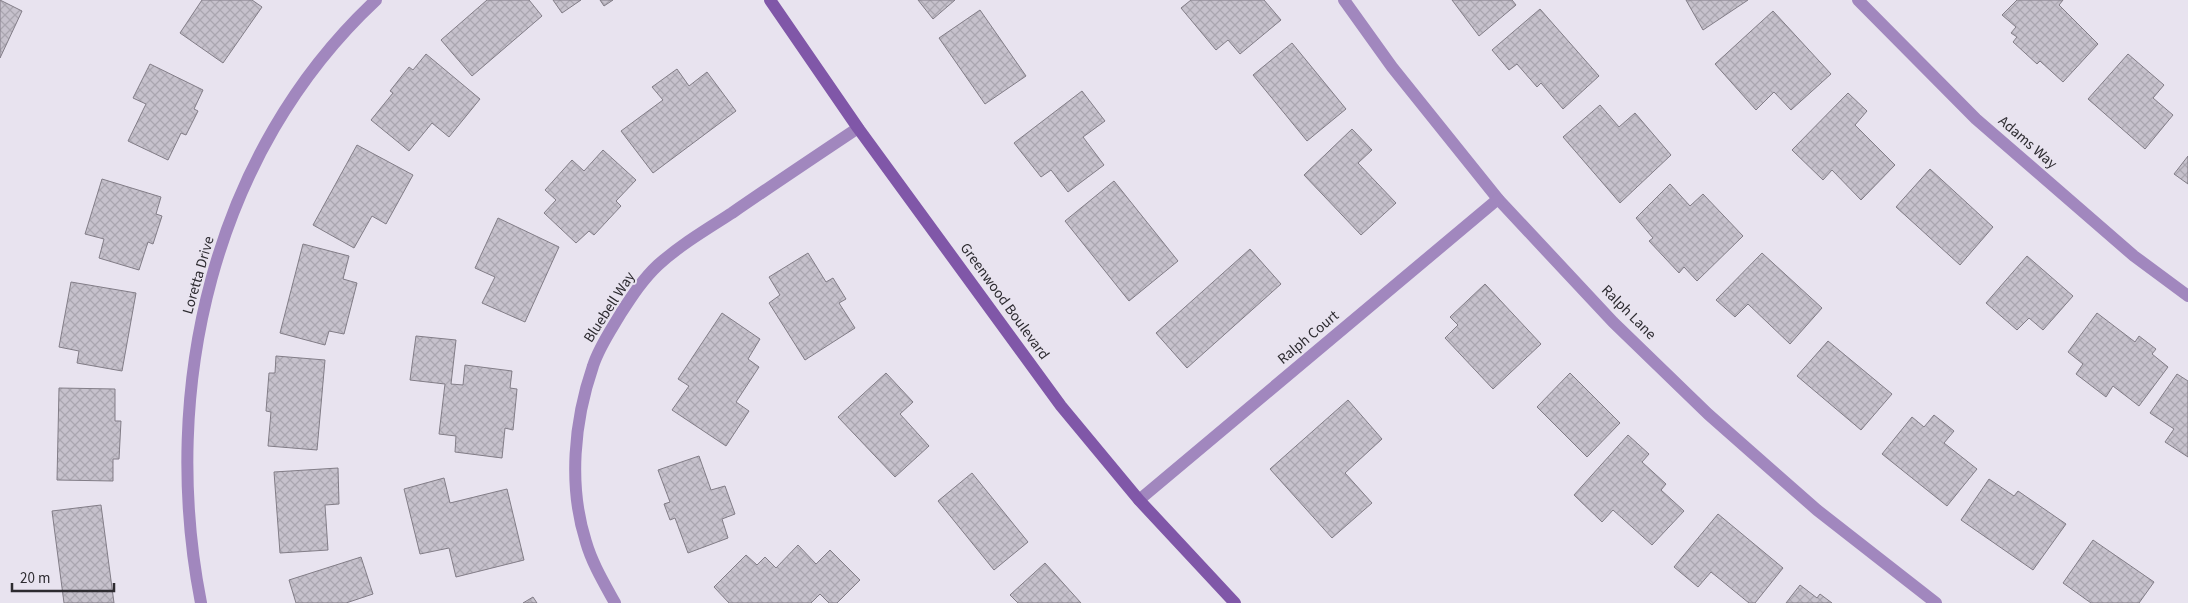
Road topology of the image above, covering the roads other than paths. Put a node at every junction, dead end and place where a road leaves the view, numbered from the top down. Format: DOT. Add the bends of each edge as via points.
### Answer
graph roads {
  1 [pos="376,0"];
  2 [pos="770,0"];
  3 [pos="1344,0"];
  4 [pos="1858,0"];
  5 [pos="858,128"];
  6 [pos="1498,199"];
  7 [pos="2188,296"];
  8 [pos="1140,500"];
  9 [pos="201,603"];
  10 [pos="615,603"];
  11 [pos="1235,603"];
  12 [pos="1936,603"];
  1 -- 9 [label="street, Loretta Drive" via="329,49 285,109 255,163 220,251 201,320 186,437 190,531"];
  2 -- 5 [label="street, Greenwood Boulevard"];
  3 -- 6 [label="street, Ralph Lane" via="1392,67"];
  4 -- 7 [label="street, Adams Way" via="1976,119 2134,256"];
  5 -- 8 [label="street, Greenwood Boulevard" via="1061,406"];
  5 -- 10 [label="street, Bluebell Way" via="658,265 637,288 603,343 593,366 578,425 577,504 586,542"];
  6 -- 8 [label="street, Ralph Court"];
  6 -- 12 [label="street, Ralph Lane" via="1613,322 1708,414 1817,510"];
  8 -- 11 [label="street, Greenwood Boulevard"];
}
